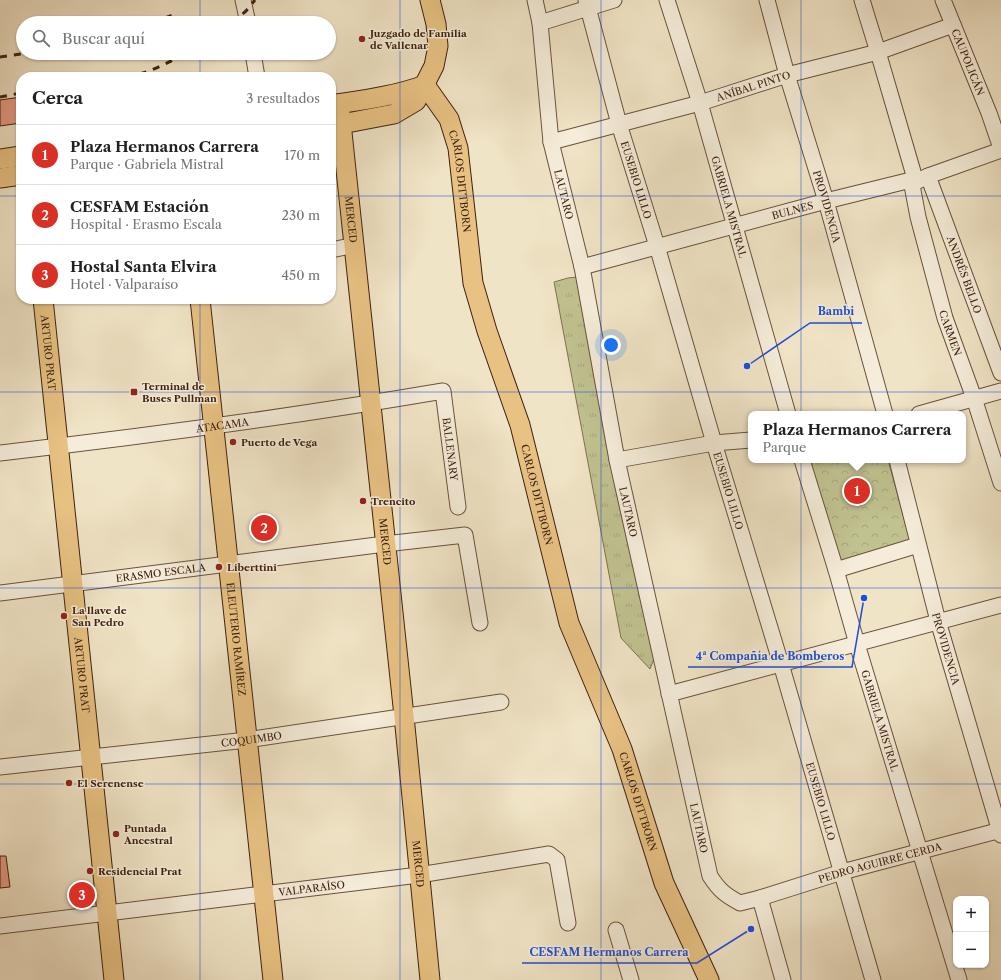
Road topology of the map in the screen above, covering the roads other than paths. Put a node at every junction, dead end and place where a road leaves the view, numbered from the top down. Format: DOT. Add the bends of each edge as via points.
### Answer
graph roads {
  1 [pos="243,0"];
  2 [pos="430,0"];
  3 [pos="535,0"];
  4 [pos="614,0"];
  5 [pos="667,0"];
  6 [pos="767,0"];
  7 [pos="862,0"];
  8 [pos="944,0"];
  9 [pos="587,4"];
  10 [pos="246,16"];
  11 [pos="540,23"];
  12 [pos="953,25"];
  13 [pos="878,52"];
  14 [pos="254,60"];
  15 [pos="256,72"];
  16 [pos="787,75"];
  17 [pos="425,85"];
  18 [pos="700,103"];
  19 [pos="336,105"];
  20 [pos="619,124"];
  21 [pos="336,125"];
  22 [pos="551,142"];
  23 [pos="1001,149"];
  24 [pos="16,157"];
  25 [pos="0,159"];
  26 [pos="16,176"];
  27 [pos="0,178"];
  28 [pos="919,179"];
  29 [pos="826,201"];
  30 [pos="736,226"];
  31 [pos="354,245"];
  32 [pos="657,246"];
  33 [pos="336,249"];
  34 [pos="582,267"];
  35 [pos="44,304"];
  36 [pos="201,304"];
  37 [pos="1001,373"];
  38 [pos="1001,390"];
  39 [pos="443,391"];
  40 [pos="974,398"];
  41 [pos="371,403"];
  42 [pos="787,411"];
  43 [pos="884,411"];
  44 [pos="929,411"];
  45 [pos="213,426"];
  46 [pos="748,440"];
  47 [pos="714,443"];
  48 [pos="58,446"];
  49 [pos="0,453"];
  50 [pos="617,460"];
  51 [pos="803,463"];
  52 [pos="898,463"];
  53 [pos="1001,483"];
  54 [pos="458,507"];
  55 [pos="385,544"];
  56 [pos="918,545"];
  57 [pos="228,564"];
  58 [pos="836,570"];
  59 [pos="72,584"];
  60 [pos="0,593"];
  61 [pos="1001,604"];
  62 [pos="938,620"];
  63 [pos="480,623"];
  64 [pos="857,644"];
  65 [pos="781,664"];
  66 [pos="669,694"];
  67 [pos="501,702"];
  68 [pos="404,716"];
  69 [pos="247,740"];
  70 [pos="91,757"];
  71 [pos="0,767"];
  72 [pos="1000,832"];
  73 [pos="921,852"];
  74 [pos="842,872"];
  75 [pos="419,875"];
  76 [pos="264,895"];
  77 [pos="760,898"];
  78 [pos="107,914"];
  79 [pos="568,923"];
  80 [pos="0,926"];
  81 [pos="616,930"];
  82 [pos="114,980"];
  83 [pos="273,980"];
  84 [pos="430,980"];
  85 [pos="631,980"];
  86 [pos="709,980"];
  87 [pos="783,980"];
  88 [pos="873,980"];
  89 [pos="959,980"];
  1 -- 10 [label="street"];
  2 -- 17 [label="main road" via="438,46 434,66"];
  3 -- 11 [label="street, LAUTARO"];
  4 -- 9 [label="street"];
  5 -- 18 [label="street, GABRIELA MISTRAL"];
  6 -- 16 [label="street, PROVIDENCIA"];
  7 -- 13 [label="street, CARMEN"];
  8 -- 12 [label="street, CAUPOLICÁN"];
  9 -- 11 [label="street"];
  9 -- 20 [label="street, EUSEBIO LILLO"];
  11 -- 22 [label="street, LAUTARO"];
  12 -- 13 [label="street, ANÍBAL PINTO"];
  12 -- 23 [label="street, CAUPOLICÁN"];
  13 -- 16 [label="street, ANÍBAL PINTO"];
  13 -- 28 [label="street, CARMEN"];
  14 -- 15 [label="street"];
  16 -- 18 [label="street, ANÍBAL PINTO"];
  16 -- 29 [label="street, PROVIDENCIA"];
  17 -- 19 [label="main road" via="394,95"];
  17 -- 21 [label="main road" via="416,101 394,114"];
  17 -- 86 [label="main road, CARLOS DITTBORN" via="449,119 458,148 473,283 520,425 569,623 622,748 664,883"];
  18 -- 20 [label="street, ANÍBAL PINTO"];
  18 -- 30 [label="street, GABRIELA MISTRAL"];
  20 -- 22 [label="street, ANÍBAL PINTO"];
  20 -- 32 [label="street, EUSEBIO LILLO"];
  21 -- 31 [label="main road, MERCED"];
  22 -- 34 [label="street, LAUTARO"];
  23 -- 28 [label="street, BULNES"];
  24 -- 25 [label="main road"];
  26 -- 27 [label="main road"];
  28 -- 29 [label="street, BULNES"];
  28 -- 37 [label="street, ANDRÉS BELLO"];
  28 -- 40 [label="street, CARMEN" via="918,218 946,318"];
  29 -- 30 [label="street, BULNES"];
  29 -- 43 [label="street, PROVIDENCIA"];
  30 -- 32 [label="street, BULNES"];
  30 -- 42 [label="street, GABRIELA MISTRAL"];
  31 -- 33 [label="street"];
  31 -- 41 [label="main road, MERCED"];
  32 -- 34 [label="street, BULNES"];
  32 -- 47 [label="street, EUSEBIO LILLO"];
  34 -- 50 [label="street, LAUTARO"];
  35 -- 48 [label="main road, ARTURO PRAT"];
  36 -- 45 [label="main road, ELEUTERIO RAMÍREZ"];
  38 -- 40 [label="street"];
  39 -- 41 [label="street, ATACAMA"];
  39 -- 54 [label="street, BALLENARY"];
  40 -- 44 [label="street"];
  40 -- 53 [label="street, CARMEN"];
  41 -- 45 [label="street, ATACAMA"];
  41 -- 55 [label="main road, MERCED"];
  45 -- 48 [label="street, ATACAMA"];
  45 -- 57 [label="main road, ELEUTERIO RAMÍREZ"];
  46 -- 47 [label="street"];
  47 -- 50 [label="street"];
  47 -- 65 [label="street, EUSEBIO LILLO"];
  48 -- 49 [label="street, ATACAMA"];
  48 -- 59 [label="main road, ARTURO PRAT"];
  50 -- 66 [label="street, LAUTARO"];
  51 -- 58 [label="street, GABRIELA MISTRAL"];
  52 -- 56 [label="street, PROVIDENCIA"];
  55 -- 57 [label="street, ERASMO ESCALA"];
  55 -- 63 [label="street, ERASMO ESCALA" via="465,535"];
  55 -- 68 [label="main road, MERCED"];
  56 -- 58 [label="street"];
  56 -- 62 [label="street, PROVIDENCIA"];
  57 -- 59 [label="street, ERASMO ESCALA"];
  57 -- 69 [label="main road, ELEUTERIO RAMÍREZ"];
  58 -- 64 [label="street, GABRIELA MISTRAL"];
  59 -- 60 [label="street, ERASMO ESCALA"];
  59 -- 70 [label="main road, ARTURO PRAT"];
  61 -- 62 [label="street"];
  62 -- 64 [label="street"];
  62 -- 72 [label="street, PROVIDENCIA"];
  64 -- 65 [label="street"];
  64 -- 73 [label="street, GABRIELA MISTRAL"];
  65 -- 66 [label="street"];
  65 -- 74 [label="street, EUSEBIO LILLO"];
  66 -- 77 [label="street, LAUTARO" via="710,876 719,890 740,903"];
  67 -- 68 [label="street, COQUIMBO"];
  68 -- 69 [label="street, COQUIMBO"];
  68 -- 75 [label="main road, MERCED"];
  69 -- 70 [label="street, COQUIMBO"];
  69 -- 76 [label="main road, ELEUTERIO RAMÍREZ"];
  70 -- 71 [label="street, COQUIMBO"];
  70 -- 78 [label="main road, ARTURO PRAT"];
  72 -- 73 [label="street, PEDRO AGUIRRE CERDA"];
  73 -- 74 [label="street, PEDRO AGUIRRE CERDA"];
  73 -- 89 [label="street, GABRIELA MISTRAL"];
  74 -- 77 [label="street, PEDRO AGUIRRE CERDA"];
  74 -- 88 [label="street, EUSEBIO LILLO"];
  75 -- 76 [label="street, VALPARAÍSO"];
  75 -- 79 [label="street, VALPARAÍSO" via="549,854 557,860"];
  75 -- 84 [label="main road, MERCED"];
  76 -- 78 [label="street, VALPARAÍSO"];
  76 -- 83 [label="main road, ELEUTERIO RAMÍREZ"];
  77 -- 87 [label="street"];
  78 -- 80 [label="street, VALPARAÍSO"];
  78 -- 82 [label="main road, ARTURO PRAT"];
  81 -- 85 [label="street"];
}
